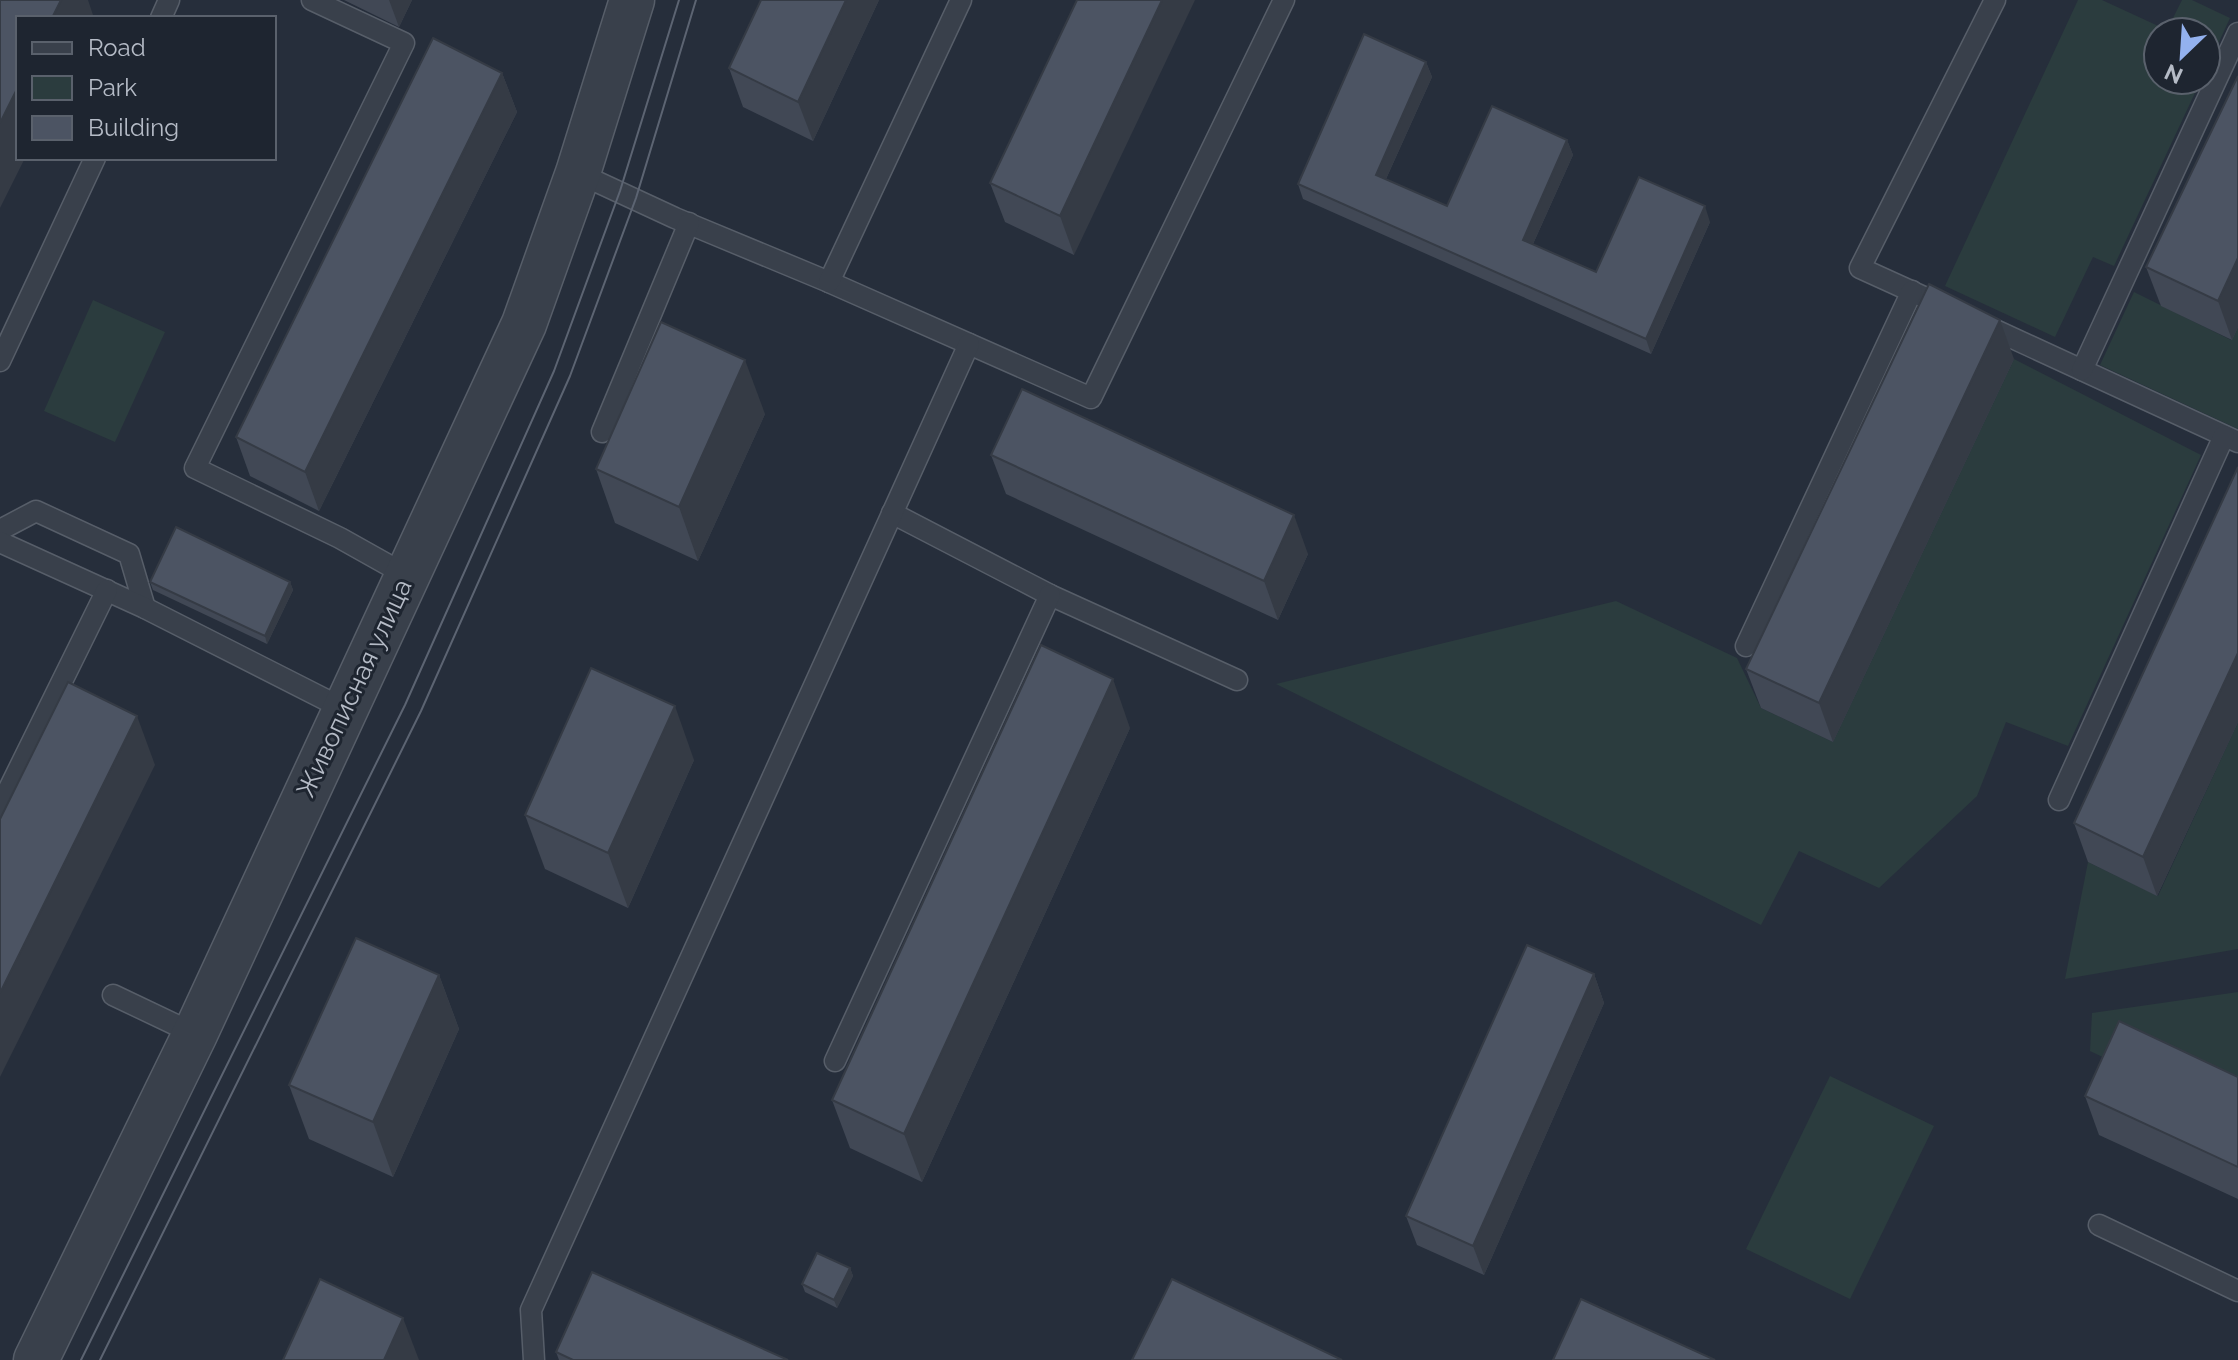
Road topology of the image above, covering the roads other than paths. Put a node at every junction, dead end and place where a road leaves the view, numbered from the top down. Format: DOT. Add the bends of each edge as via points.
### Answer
graph roads {
  1 [pos="312,0"];
  2 [pos="632,0"];
  3 [pos="961,0"];
  4 [pos="1284,0"];
  5 [pos="1995,0"];
  6 [pos="2238,33"];
  7 [pos="94,160"];
  8 [pos="578,173"];
  9 [pos="689,223"];
  10 [pos="829,282"];
  11 [pos="1912,291"];
  12 [pos="969,344"];
  13 [pos="0,361"];
  14 [pos="2082,370"];
  15 [pos="602,432"];
  16 [pos="2231,439"];
  17 [pos="892,513"];
  18 [pos="0,530"];
  19 [pos="0,542"];
  20 [pos="406,575"];
  21 [pos="107,590"];
  22 [pos="1050,595"];
  23 [pos="145,608"];
  24 [pos="1746,646"];
  25 [pos="1237,680"];
  26 [pos="344,709"];
  27 [pos="2059,800"];
  28 [pos="0,807"];
  29 [pos="113,995"];
  30 [pos="195,1034"];
  31 [pos="835,1061"];
  32 [pos="2099,1225"];
  33 [pos="2238,1291"];
  34 [pos="36,1360"];
  35 [pos="534,1360"];
  1 -- 20 [label="lane" via="404,43 195,468"];
  2 -- 8 [label="street, Живописная улица"];
  3 -- 10 [label="lane"];
  4 -- 12 [label="lane" via="1091,398"];
  5 -- 11 [label="lane" via="1860,268"];
  6 -- 14 [label="lane"];
  7 -- 13 [label="lane"];
  8 -- 9 [label="lane"];
  8 -- 20 [label="street, Живописная улица" via="524,324"];
  9 -- 10 [label="lane"];
  9 -- 15 [label="lane"];
  10 -- 12 [label="lane"];
  11 -- 14 [label="lane"];
  11 -- 24 [label="lane"];
  12 -- 17 [label="lane"];
  14 -- 16 [label="lane"];
  16 -- 27 [label="lane"];
  17 -- 22 [label="lane"];
  17 -- 35 [label="lane" via="531,1310"];
  18 -- 23 [label="lane" via="36,511 129,554"];
  19 -- 21 [label="lane"];
  20 -- 26 [label="street, Живописная улица"];
  21 -- 23 [label="lane"];
  21 -- 28 [label="lane"];
  22 -- 25 [label="lane"];
  22 -- 31 [label="lane"];
  23 -- 26 [label="lane"];
  26 -- 30 [label="street, Живописная улица"];
  29 -- 30 [label="lane"];
  30 -- 34 [label="street, Живописная улица"];
  32 -- 33 [label="lane"];
}
